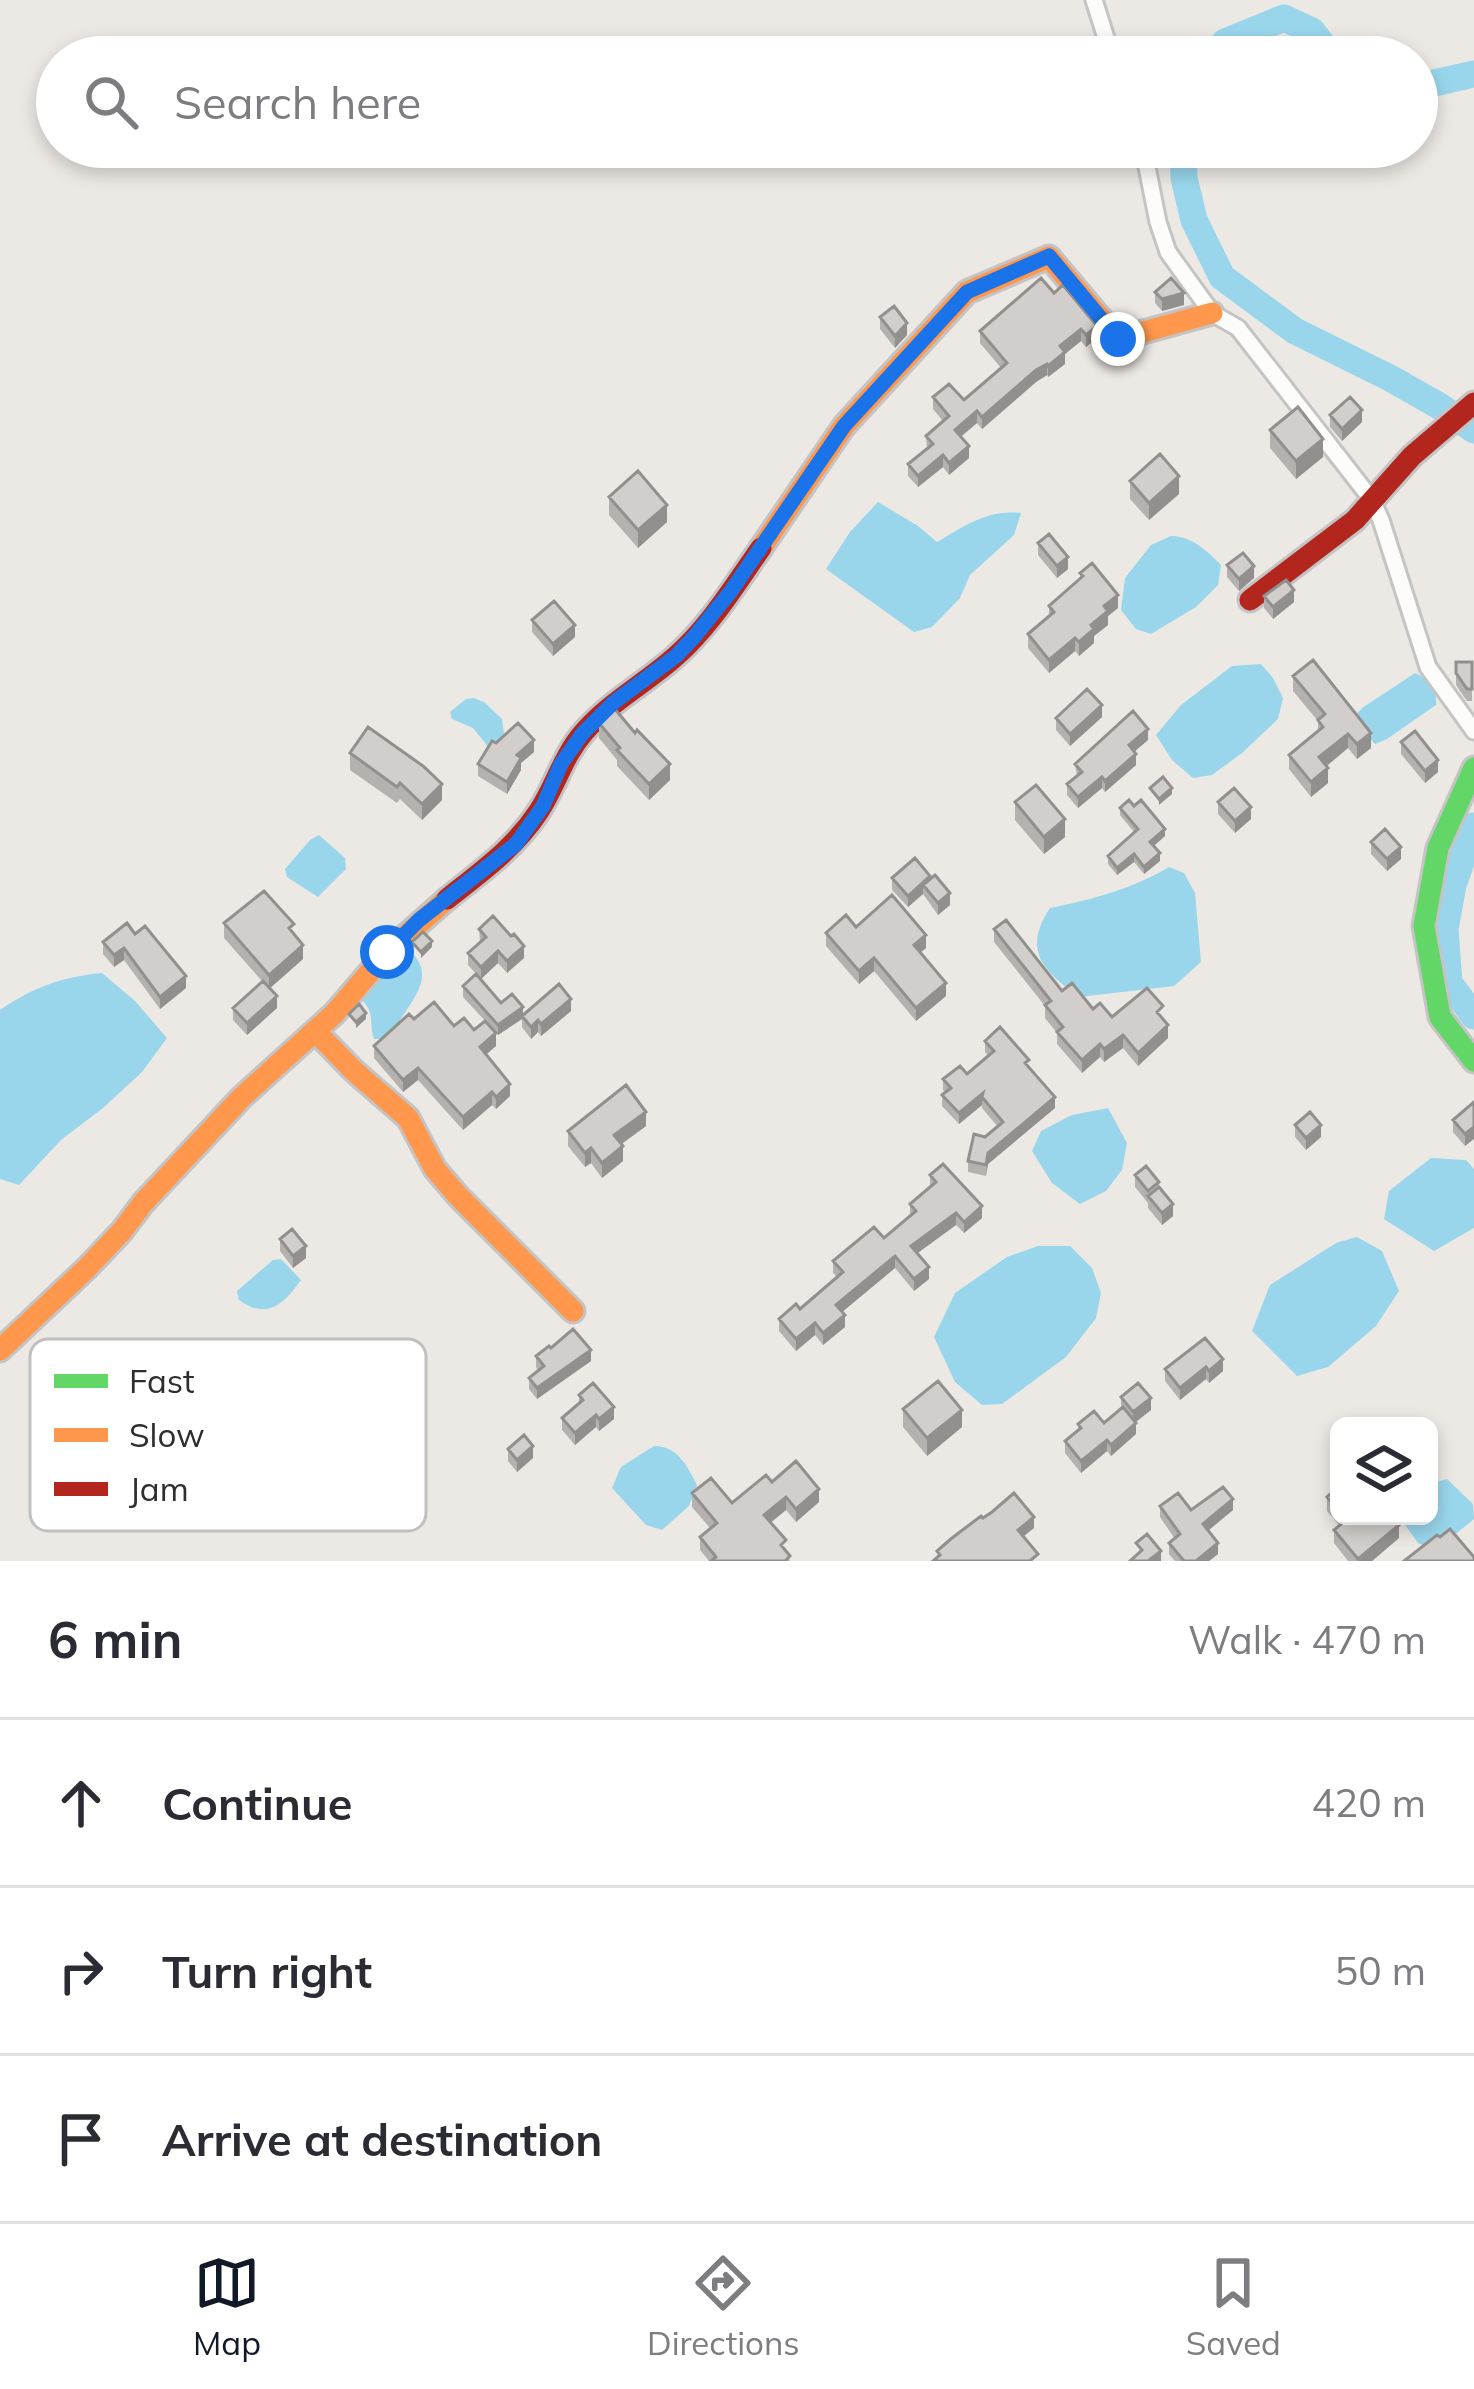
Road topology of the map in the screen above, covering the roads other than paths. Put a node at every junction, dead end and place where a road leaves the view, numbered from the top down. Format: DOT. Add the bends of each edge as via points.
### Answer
graph roads {
  1 [pos="1094,0"];
  2 [pos="1105,36"];
  3 [pos="1147,168"];
  4 [pos="1211,313"];
  5 [pos="1472,405"];
  6 [pos="1372,500"];
  7 [pos="1250,599"];
  8 [pos="1474,731"];
  9 [pos="1474,767"];
  10 [pos="315,1031"];
  11 [pos="1474,1061"];
  12 [pos="573,1311"];
  13 [pos="0,1351"];
  1 -- 2 [label="street"];
  3 -- 4 [label="street" via="1168,252"];
  4 -- 6 [label="street" via="1238,328"];
  4 -- 10 [label="street" via="1118,339 1049,256 967,292 844,426 694,637 582,734 516,844 419,920"];
  5 -- 6 [label="street"];
  6 -- 7 [label="street"];
  6 -- 8 [label="street" via="1428,667"];
  9 -- 11 [label="street" via="1438,848 1424,926 1440,1017"];
  10 -- 12 [label="street" via="408,1118 459,1197"];
  10 -- 13 [label="street"];
}
